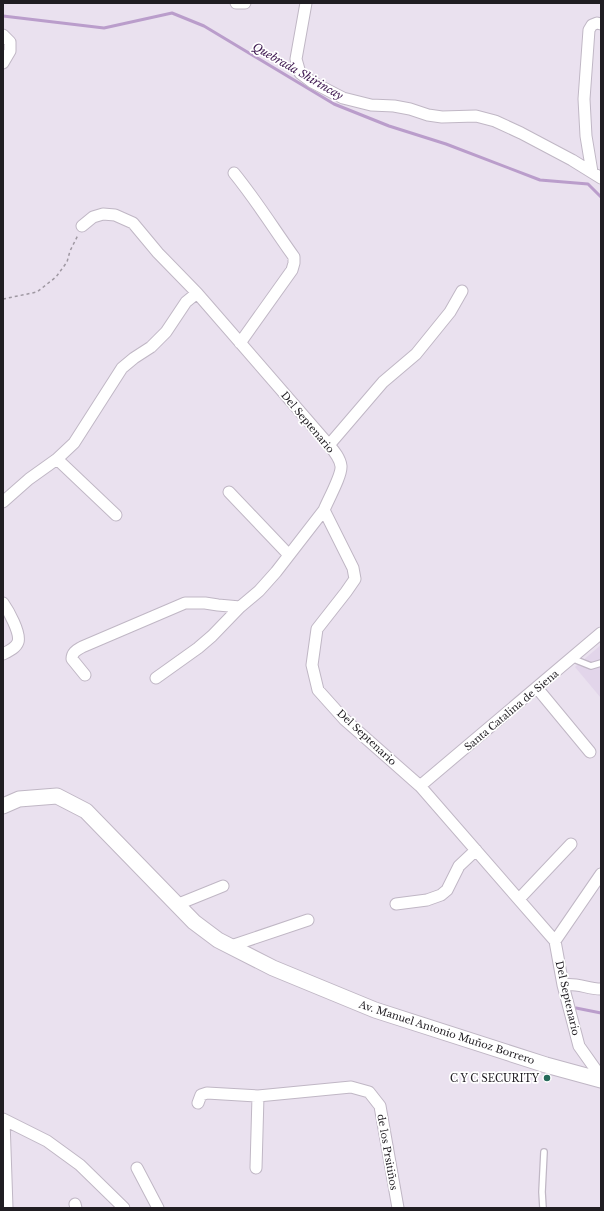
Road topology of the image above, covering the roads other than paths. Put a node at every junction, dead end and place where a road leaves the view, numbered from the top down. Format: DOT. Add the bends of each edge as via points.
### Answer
graph roads {
  1 [pos="236,3"];
  2 [pos="245,3"];
  3 [pos="306,3"];
  4 [pos="601,24"];
  5 [pos="3,35"];
  6 [pos="3,63"];
  7 [pos="234,173"];
  8 [pos="596,175"];
  9 [pos="82,226"];
  10 [pos="462,291"];
  11 [pos="197,293"];
  12 [pos="240,343"];
  13 [pos="329,445"];
  14 [pos="57,459"];
  15 [pos="229,492"];
  16 [pos="3,502"];
  17 [pos="324,510"];
  18 [pos="116,515"];
  19 [pos="289,555"];
  20 [pos="3,602"];
  21 [pos="240,607"];
  22 [pos="601,633"];
  23 [pos="3,654"];
  24 [pos="571,658"];
  25 [pos="601,663"];
  26 [pos="85,675"];
  27 [pos="156,678"];
  28 [pos="537,688"];
  29 [pos="590,752"];
  30 [pos="420,786"];
  31 [pos="3,806"];
  32 [pos="571,844"];
  33 [pos="476,850"];
  34 [pos="601,874"];
  35 [pos="223,886"];
  36 [pos="519,899"];
  37 [pos="396,904"];
  38 [pos="176,905"];
  39 [pos="308,920"];
  40 [pos="555,941"];
  41 [pos="231,946"];
  42 [pos="563,985"];
  43 [pos="601,989"];
  44 [pos="601,1078"];
  45 [pos="258,1096"];
  46 [pos="198,1103"];
  47 [pos="3,1119"];
  48 [pos="544,1152"];
  49 [pos="137,1168"];
  50 [pos="256,1168"];
  51 [pos="7,1208"];
  52 [pos="124,1208"];
  53 [pos="158,1208"];
  54 [pos="398,1208"];
  55 [pos="544,1208"];
  1 -- 2 [label="street"];
  3 -- 8 [label="street" via="296,59 300,73 312,82 343,98 370,105 405,108 442,117 476,116 495,121"];
  4 -- 8 [label="street" via="592,25 590,30 584,99 586,136"];
  5 -- 6 [label="street" via="10,42 10,51"];
  7 -- 12 [label="street" via="294,257 292,270"];
  9 -- 11 [label="street, Del Septenario" via="93,217 103,214 115,215 133,223"];
  10 -- 13 [label="street" via="450,312 416,354 383,382"];
  11 -- 12 [label="street, Del Septenario"];
  11 -- 14 [label="street" via="183,306 166,332 151,347 122,368 74,443"];
  12 -- 13 [label="street, Del Septenario"];
  13 -- 17 [label="street, Del Septenario" via="339,458 341,468"];
  14 -- 16 [label="street"];
  14 -- 18 [label="street"];
  15 -- 19 [label="street"];
  17 -- 19 [label="street"];
  17 -- 30 [label="street, Del Septenario" via="353,568 355,579 317,629 312,665 318,690 344,718"];
  19 -- 21 [label="street" via="260,591"];
  20 -- 23 [label="street" via="18,640 16,646"];
  21 -- 26 [label="street" via="204,602 185,603 82,647 73,653 72,658"];
  21 -- 27 [label="street" via="198,648"];
  22 -- 24 [label="street, Santa Catalina de Siena"];
  24 -- 25 [label="lane" via="591,666"];
  24 -- 28 [label="street, Santa Catalina de Siena"];
  28 -- 29 [label="street"];
  28 -- 30 [label="street, Santa Catalina de Siena"];
  30 -- 33 [label="street, Del Septenario"];
  31 -- 38 [label="street, Av. Manuel Antonio Muñoz Borrero" via="19,799 57,796 86,811"];
  32 -- 36 [label="street"];
  33 -- 36 [label="street, Del Septenario"];
  33 -- 37 [label="street" via="459,866 447,890 441,895 427,900"];
  34 -- 40 [label="street"];
  35 -- 38 [label="street"];
  36 -- 40 [label="street, Del Septenario"];
  38 -- 41 [label="street, Av. Manuel Antonio Muñoz Borrero" via="218,940"];
  39 -- 41 [label="street"];
  40 -- 42 [label="street, Del Septenario"];
  41 -- 44 [label="street, Av. Manuel Antonio Muñoz Borrero" via="274,968 375,1010 546,1065"];
  42 -- 43 [label="street" via="575,984"];
  42 -- 44 [label="street, Del Septenario" via="580,1046"];
  45 -- 46 [label="street, de los Prsitiños" via="207,1093 201,1095"];
  45 -- 50 [label="street"];
  45 -- 54 [label="street, de los Prsitiños" via="351,1087 369,1092 380,1106"];
  47 -- 51 [label="street"];
  47 -- 52 [label="street" via="47,1141 80,1165"];
  48 -- 55 [label="lane"];
  49 -- 53 [label="street"];
}
